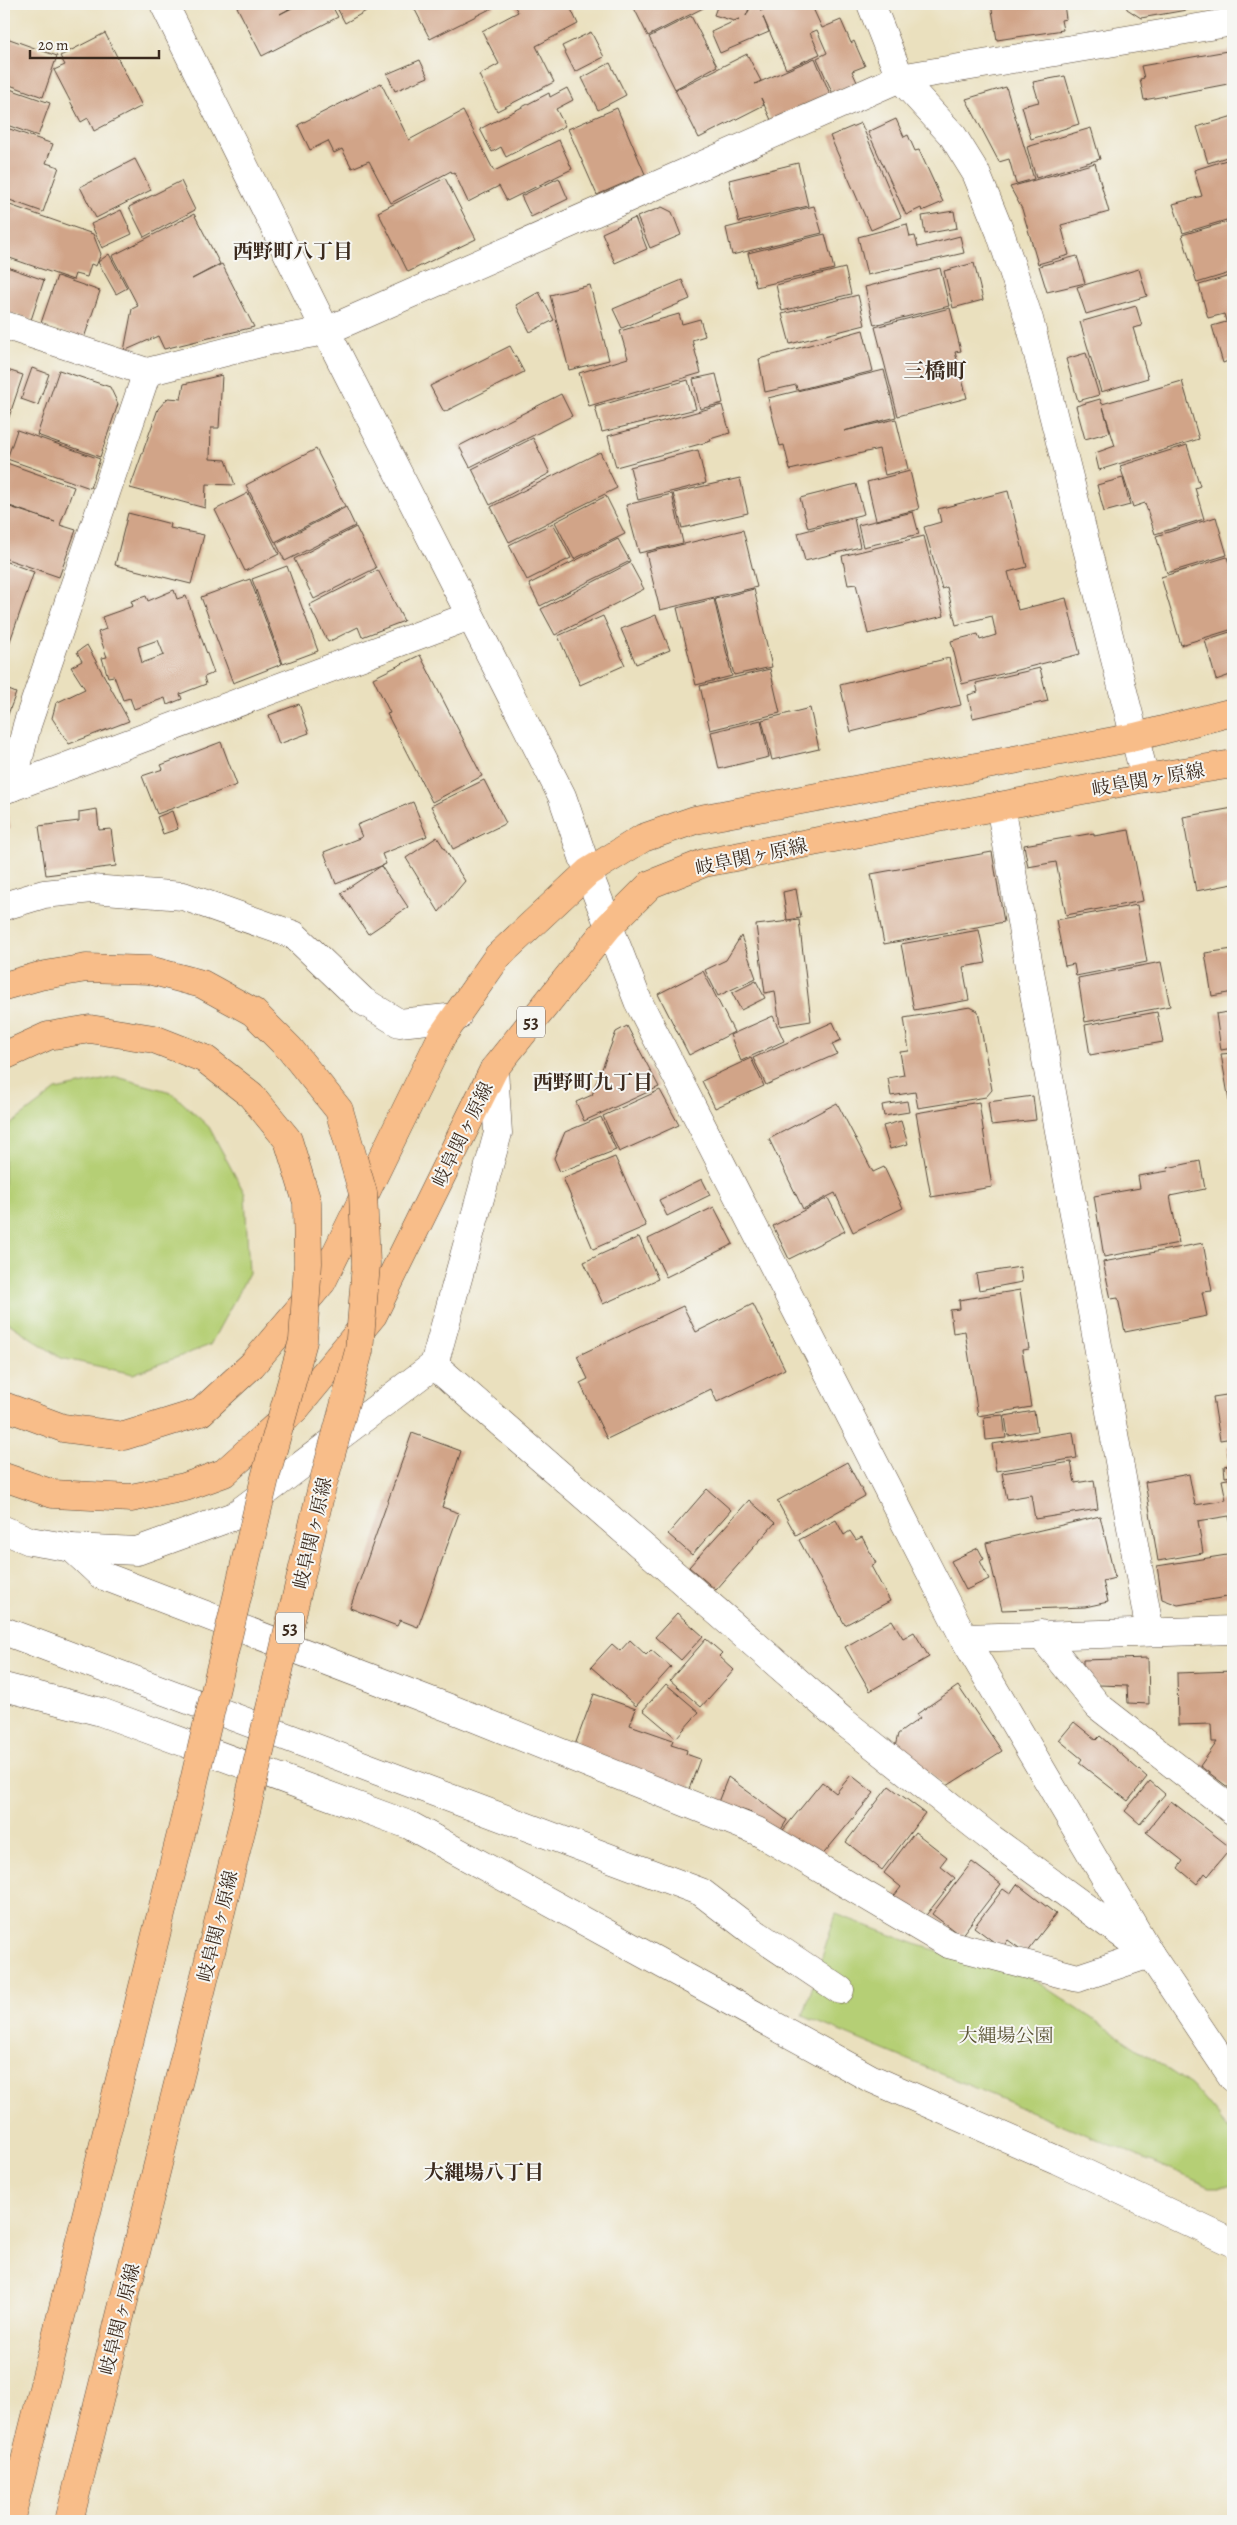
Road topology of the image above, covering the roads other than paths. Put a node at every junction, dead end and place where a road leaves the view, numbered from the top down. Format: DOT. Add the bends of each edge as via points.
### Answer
graph roads {
  1 [pos="164,4"];
  2 [pos="871,4"];
  3 [pos="1233,22"];
  4 [pos="900,78"];
  5 [pos="4,325"];
  6 [pos="326,331"];
  7 [pos="147,372"];
  8 [pos="470,616"];
  9 [pos="1233,712"];
  10 [pos="1135,737"];
  11 [pos="1233,764"];
  12 [pos="1145,778"];
  13 [pos="8,788"];
  14 [pos="1000,806"];
  15 [pos="588,872"];
  16 [pos="4,906"];
  17 [pos="609,926"];
  18 [pos="4,986"];
  19 [pos="457,1017"];
  20 [pos="4,1056"];
  21 [pos="494,1069"];
  22 [pos="434,1365"];
  23 [pos="4,1406"];
  24 [pos="4,1477"];
  25 [pos="4,1530"];
  26 [pos="72,1548"];
  27 [pos="1233,1630"];
  28 [pos="4,1631"];
  29 [pos="1150,1632"];
  30 [pos="1040,1634"];
  31 [pos="964,1638"];
  32 [pos="4,1686"];
  33 [pos="1233,1811"];
  34 [pos="1150,1954"];
  35 [pos="840,1990"];
  36 [pos="1233,2078"];
  37 [pos="1233,2243"];
  38 [pos="10,2521"];
  39 [pos="69,2521"];
  1 -- 6 [label="street"];
  2 -- 4 [label="street"];
  3 -- 4 [label="street"];
  4 -- 6 [label="street"];
  4 -- 10 [label="street" via="953,136 976,174 1000,232 1029,319"];
  5 -- 7 [label="street"];
  6 -- 7 [label="street" via="270,341"];
  6 -- 8 [label="street"];
  7 -- 13 [label="street"];
  8 -- 13 [label="street"];
  8 -- 15 [label="street" via="562,796"];
  9 -- 10 [label="main road"];
  10 -- 12 [label="street"];
  10 -- 15 [label="main road" via="695,820 643,838"];
  11 -- 12 [label="main road, 岐阜関ヶ原線 / 53"];
  12 -- 14 [label="main road, 岐阜関ヶ原線 / 53"];
  14 -- 17 [label="main road, 岐阜関ヶ原線 / 53" via="704,863 651,884"];
  14 -- 29 [label="street"];
  15 -- 17 [label="street"];
  15 -- 19 [label="main road" via="498,956"];
  16 -- 19 [label="street" via="44,894 92,890 183,896 294,934 363,1001 399,1023"];
  17 -- 21 [label="main road, 岐阜関ヶ原線 / 53"];
  17 -- 31 [label="street" via="638,1002"];
  18 -- 39 [label="main road, 岐阜関ヶ原線 / 53, bridge" via="86,968 149,970 202,984 253,1012 290,1049 339,1110 363,1193 366,1264 359,1351 321,1491 249,1798"];
  19 -- 23 [label="main road" via="442,1036 322,1282 252,1365 201,1412 124,1436 63,1428"];
  20 -- 38 [label="main road, bridge" via="48,1036 90,1029 154,1039 206,1060 251,1095 288,1140 307,1202 308,1263 303,1341 265,1478 191,1794"];
  21 -- 22 [label="street" via="498,1133"];
  21 -- 24 [label="main road, 岐阜関ヶ原線 / 53" via="373,1315 296,1408 224,1473 185,1487 130,1498 53,1494"];
  22 -- 26 [label="street" via="234,1516 138,1551"];
  22 -- 34 [label="street" via="844,1722 992,1839"];
  25 -- 26 [label="street" via="30,1541"];
  26 -- 34 [label="street" via="101,1575 452,1708 757,1831 948,1944 1078,1978"];
  27 -- 29 [label="street"];
  28 -- 35 [label="street" via="701,1892"];
  29 -- 30 [label="street"];
  30 -- 31 [label="street"];
  30 -- 33 [label="street" via="1098,1706"];
  31 -- 34 [label="street"];
  32 -- 37 [label="street" via="101,1712 409,1825 870,2078 1057,2160"];
  34 -- 36 [label="street"];
}
